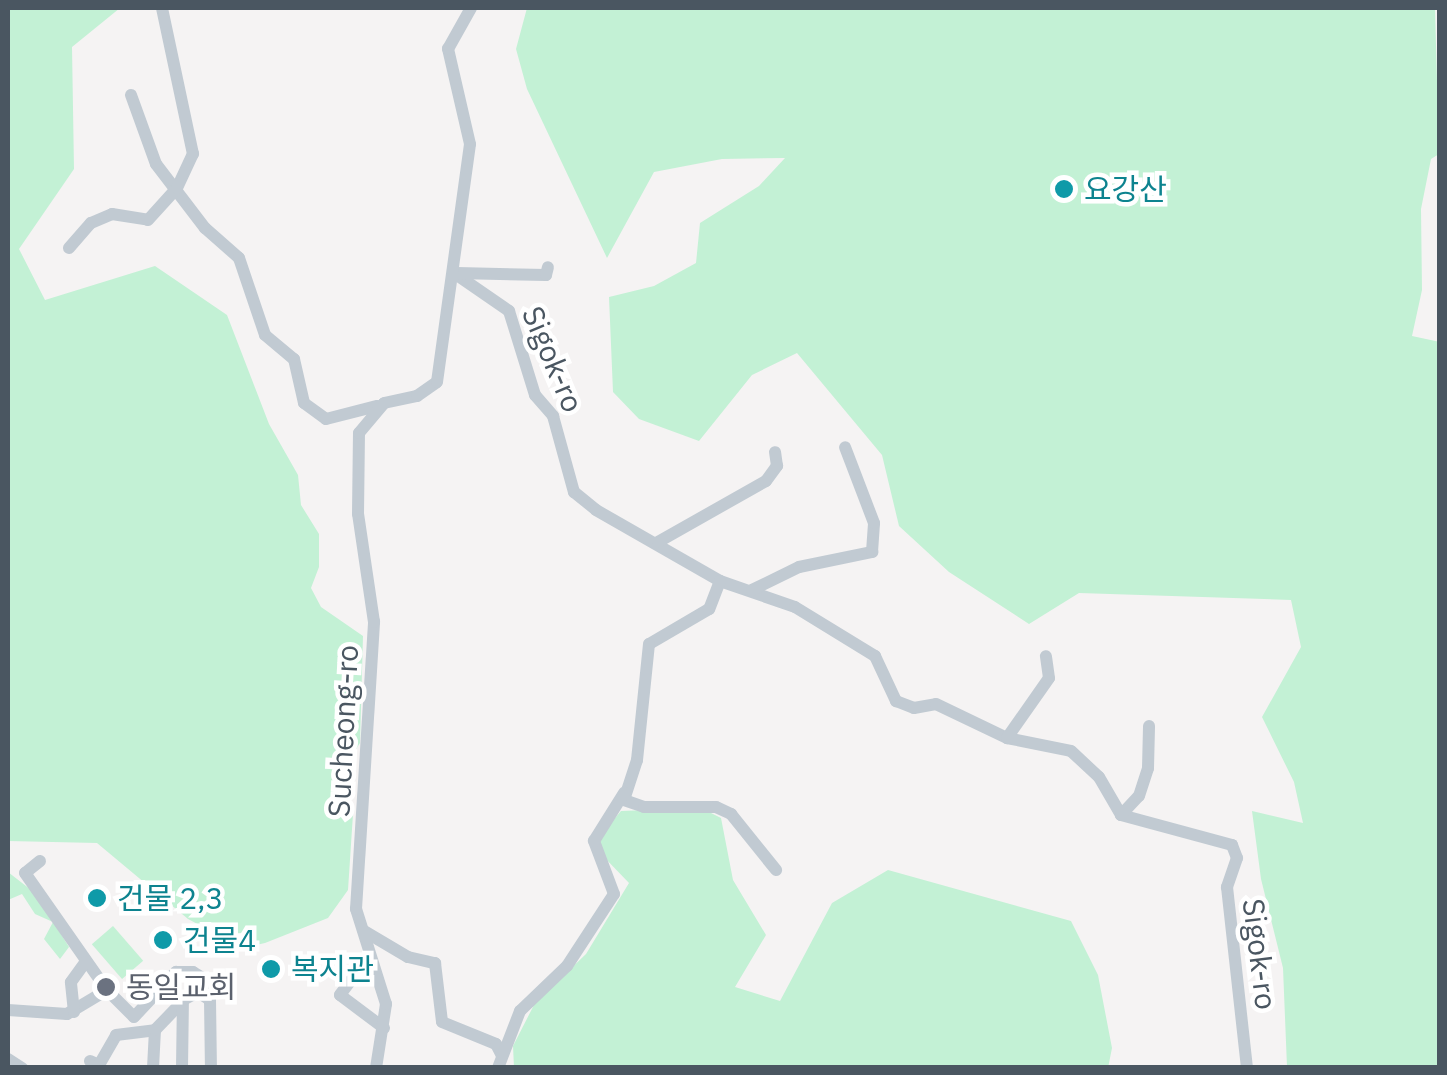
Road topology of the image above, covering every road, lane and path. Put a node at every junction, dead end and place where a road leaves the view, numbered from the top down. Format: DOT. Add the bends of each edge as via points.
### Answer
graph roads {
  1 [pos="162,8"];
  2 [pos="471,8"];
  3 [pos="132,96"];
  4 [pos="177,188"];
  5 [pos="68,248"];
  6 [pos="548,266"];
  7 [pos="454,273"];
  8 [pos="384,403"];
  9 [pos="845,448"];
  10 [pos="775,452"];
  11 [pos="658,542"];
  12 [pos="720,581"];
  13 [pos="752,590"];
  14 [pos="1046,656"];
  15 [pos="1149,726"];
  16 [pos="1008,738"];
  17 [pos="624,793"];
  18 [pos="1121,815"];
  19 [pos="40,862"];
  20 [pos="776,870"];
  21 [pos="364,931"];
  22 [pos="85,962"];
  23 [pos="358,972"];
  24 [pos="107,990"];
  25 [pos="183,1000"];
  26 [pos="210,1000"];
  27 [pos="8,1010"];
  28 [pos="74,1012"];
  29 [pos="384,1028"];
  30 [pos="154,1030"];
  31 [pos="8,1059"];
  32 [pos="90,1061"];
  33 [pos="500,1062"];
  34 [pos="22,1068"];
  35 [pos="153,1068"];
  36 [pos="182,1068"];
  37 [pos="211,1068"];
  38 [pos="376,1068"];
  39 [pos="1247,1068"];
  1 -- 4 [label="street" via="193,154"];
  2 -- 7 [label="street" via="448,49 470,132"];
  3 -- 4 [label="street" via="156,164"];
  4 -- 5 [label="street" via="148,220 112,214 91,223"];
  4 -- 8 [label="street" via="205,228 239,258 265,334 294,359 313,414 343,417"];
  6 -- 7 [label="street, Sigok-ro" via="546,275"];
  7 -- 8 [label="street" via="437,382 417,396"];
  7 -- 11 [label="street, Sigok-ro" via="488,292 520,330 535,395 553,416 574,492"];
  8 -- 21 [label="street, Sucheong-ro" via="359,433 358,514 374,622 356,909"];
  9 -- 13 [label="street" via="874,523 872,552 799,567"];
  10 -- 11 [label="street" via="777,466 766,481"];
  11 -- 12 [label="street, Sigok-ro"];
  12 -- 13 [label="street, Sigok-ro"];
  12 -- 17 [label="street" via="709,610 649,644 638,760"];
  13 -- 16 [label="street, Sigok-ro" via="795,607 875,656 896,701 914,708 936,704"];
  14 -- 16 [label="street" via="1049,678"];
  15 -- 18 [label="street" via="1148,768 1139,796"];
  16 -- 18 [label="street, Sigok-ro" via="1071,751 1099,777"];
  17 -- 20 [label="street" via="627,805 700,803 731,814"];
  17 -- 33 [label="street" via="594,840 614,894 567,966 520,1011"];
  18 -- 39 [label="street, Sigok-ro" via="1232,845 1237,858 1226,887"];
  19 -- 22 [label="street" via="24,873 84,951"];
  21 -- 29 [label="street, Sucheong-ro" via="384,990"];
  21 -- 33 [label="street" via="435,963 442,1022 496,1044"];
  22 -- 24 [label="street"];
  22 -- 28 [label="street" via="71,982"];
  23 -- 29 [label="street" via="340,995"];
  24 -- 26 [label="street" via="134,1017 176,972 193,972 204,979"];
  24 -- 28 [label="street"];
  25 -- 26 [label="street" via="198,992"];
  25 -- 30 [label="street"];
  25 -- 36 [label="street"];
  26 -- 37 [label="street"];
  27 -- 28 [label="street"];
  29 -- 38 [label="street, Sucheong-ro"];
  30 -- 32 [label="street" via="116,1036 99,1066"];
  30 -- 35 [label="street"];
  31 -- 34 [label="street"];
}
